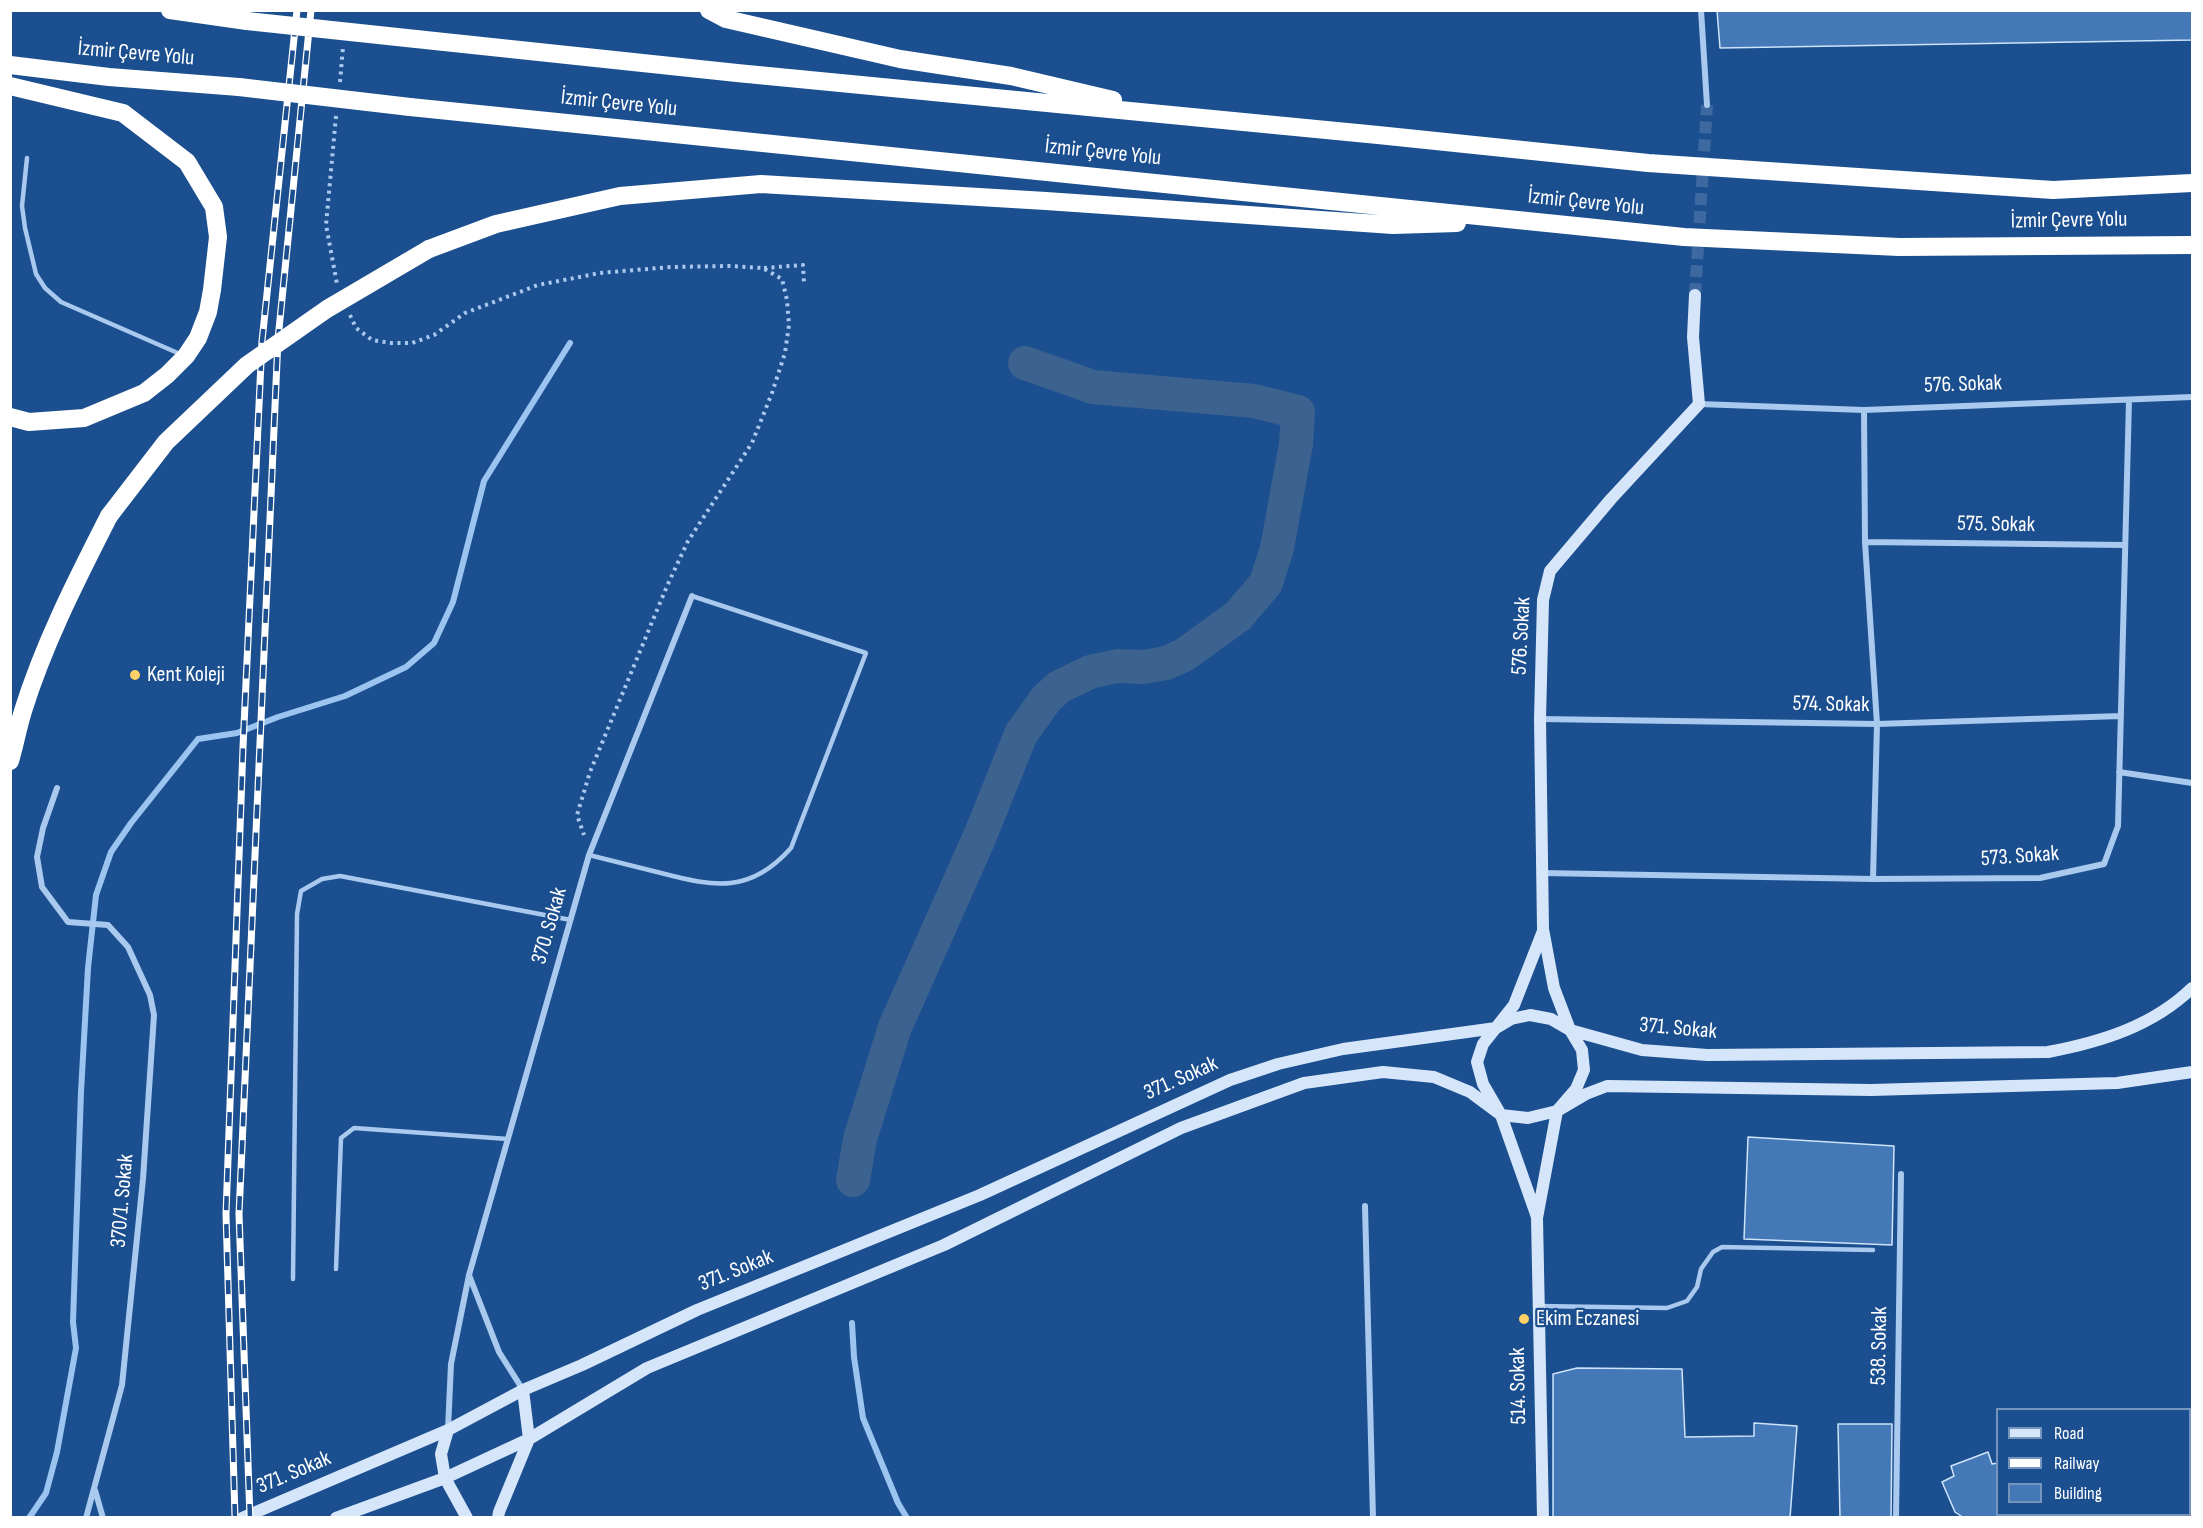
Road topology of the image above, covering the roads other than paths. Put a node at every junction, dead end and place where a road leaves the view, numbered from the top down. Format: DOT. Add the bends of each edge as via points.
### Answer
graph roads {
  1 [pos="170,10"];
  2 [pos="709,10"];
  3 [pos="1701,10"];
  4 [pos="10,65"];
  5 [pos="10,86"];
  6 [pos="1707,105"];
  7 [pos="1177,116"];
  8 [pos="27,158"];
  9 [pos="2193,183"];
  10 [pos="1537,221"];
  11 [pos="2193,245"];
  12 [pos="1695,295"];
  13 [pos="186,356"];
  14 [pos="2193,397"];
  15 [pos="2129,399"];
  16 [pos="1699,404"];
  17 [pos="1864,410"];
  18 [pos="10,417"];
  19 [pos="1866,542"];
  20 [pos="2125,544"];
  21 [pos="692,596"];
  22 [pos="2121,716"];
  23 [pos="1540,718"];
  24 [pos="1877,724"];
  25 [pos="10,761"];
  26 [pos="2119,772"];
  27 [pos="2193,783"];
  28 [pos="57,788"];
  29 [pos="589,855"];
  30 [pos="1542,873"];
  31 [pos="1873,879"];
  32 [pos="571,920"];
  33 [pos="1543,929"];
  34 [pos="2193,988"];
  35 [pos="1496,1028"];
  36 [pos="1570,1030"];
  37 [pos="2193,1072"];
  38 [pos="1557,1111"];
  39 [pos="1501,1115"];
  40 [pos="508,1138"];
  41 [pos="1901,1174"];
  42 [pos="1365,1206"];
  43 [pos="1537,1218"];
  44 [pos="1873,1250"];
  45 [pos="336,1269"];
  46 [pos="469,1275"];
  47 [pos="293,1279"];
  48 [pos="1539,1306"];
  49 [pos="523,1390"];
  50 [pos="448,1430"];
  51 [pos="529,1439"];
  52 [pos="445,1478"];
  53 [pos="95,1489"];
  54 [pos="86,1518"];
  55 [pos="103,1518"];
  56 [pos="242,1518"];
  57 [pos="336,1518"];
  58 [pos="467,1518"];
  59 [pos="498,1518"];
  60 [pos="1373,1518"];
  61 [pos="1543,1518"];
  62 [pos="1896,1518"];
  1 -- 7 [label="highway, İzmir Çevre Yolu, bridge" via="748,74"];
  2 -- 7 [label="highway" via="726,19 900,59 1011,76"];
  3 -- 6 [label="street"];
  4 -- 10 [label="highway, İzmir Çevre Yolu, bridge"];
  5 -- 13 [label="highway" via="123,113 187,162 214,207 218,237 208,312"];
  7 -- 9 [label="highway, İzmir Çevre Yolu" via="1660,164 2053,190"];
  8 -- 13 [label="lane" via="22,206 25,228 36,274 45,288 61,302"];
  10 -- 11 [label="highway, İzmir Çevre Yolu" via="1683,237 1899,247"];
  10 -- 25 [label="highway, bridge" via="1393,225 761,184 620,196 496,224 429,249 327,309 247,365 166,442 109,516 76,580 23,711"];
  12 -- 16 [label="main road"];
  13 -- 18 [label="highway" via="144,393 84,418 29,422"];
  14 -- 15 [label="street, 576. Sokak"];
  15 -- 17 [label="street, 576. Sokak"];
  15 -- 20 [label="street, 573. Sokak"];
  16 -- 17 [label="street, 576. Sokak"];
  16 -- 23 [label="main road, 576. Sokak" via="1550,571 1543,600"];
  17 -- 19 [label="street"];
  19 -- 20 [label="street, 575. Sokak"];
  19 -- 24 [label="street"];
  20 -- 22 [label="street, 573. Sokak"];
  21 -- 29 [label="street, 370. Sokak"];
  21 -- 29 [label="lane" via="866,653 790,848 759,874 719,885"];
  22 -- 24 [label="street, 574. Sokak"];
  22 -- 26 [label="street, 573. Sokak"];
  23 -- 24 [label="street, 574. Sokak"];
  23 -- 30 [label="main road, 576. Sokak"];
  24 -- 31 [label="street"];
  26 -- 27 [label="street"];
  26 -- 31 [label="street, 573. Sokak" via="2118,826 2104,864 2040,878"];
  28 -- 53 [label="street, 370/1. Sokak" via="37,857 42,888 68,922 108,925 128,947 150,995 154,1015 143,1179 122,1385"];
  29 -- 32 [label="street, 370. Sokak"];
  30 -- 31 [label="street, 573. Sokak"];
  30 -- 33 [label="main road, 576. Sokak"];
  32 -- 40 [label="street, 370. Sokak"];
  32 -- 47 [label="lane" via="340,876 322,879 301,891 297,914"];
  33 -- 35 [label="main road" via="1514,1005"];
  33 -- 36 [label="main road" via="1554,988"];
  34 -- 36 [label="main road, 371. Sokak" via="2178,1002 2126,1031 2048,1052 1707,1055 1642,1050"];
  35 -- 36 [label="main road, 371. Sokak" via="1511,1019 1530,1015"];
  35 -- 39 [label="main road" via="1483,1044 1477,1062 1483,1084"];
  35 -- 49 [label="main road, 371. Sokak" via="1343,1048 1230,1080 980,1195 697,1310"];
  36 -- 38 [label="main road" via="1582,1050 1584,1070 1576,1089"];
  37 -- 38 [label="main road" via="2117,1083 1871,1090 1607,1086"];
  38 -- 39 [label="main road" via="1528,1118"];
  38 -- 43 [label="main road"];
  39 -- 43 [label="main road"];
  39 -- 51 [label="main road, 371. Sokak" via="1470,1092 1434,1077 1383,1072 1304,1083 1181,1128 944,1245 647,1368"];
  40 -- 45 [label="lane" via="354,1128 341,1138"];
  40 -- 46 [label="street, 370. Sokak"];
  41 -- 62 [label="street, 538. Sokak"];
  42 -- 60 [label="street"];
  43 -- 48 [label="main road, 514. Sokak"];
  44 -- 48 [label="lane" via="1722,1247 1713,1252 1701,1269 1697,1287 1687,1301 1667,1308"];
  46 -- 49 [label="street" via="499,1353"];
  46 -- 50 [label="street, 370. Sokak" via="451,1364"];
  48 -- 61 [label="main road, 514. Sokak"];
  49 -- 50 [label="main road, 371. Sokak"];
  49 -- 51 [label="main road"];
  50 -- 52 [label="main road" via="441,1454"];
  50 -- 56 [label="main road, 371. Sokak"];
  51 -- 52 [label="main road, 371. Sokak"];
  51 -- 59 [label="main road"];
  52 -- 57 [label="main road, 371. Sokak"];
  52 -- 58 [label="main road"];
  53 -- 54 [label="street, 370/1. Sokak"];
  53 -- 55 [label="street"];
}
